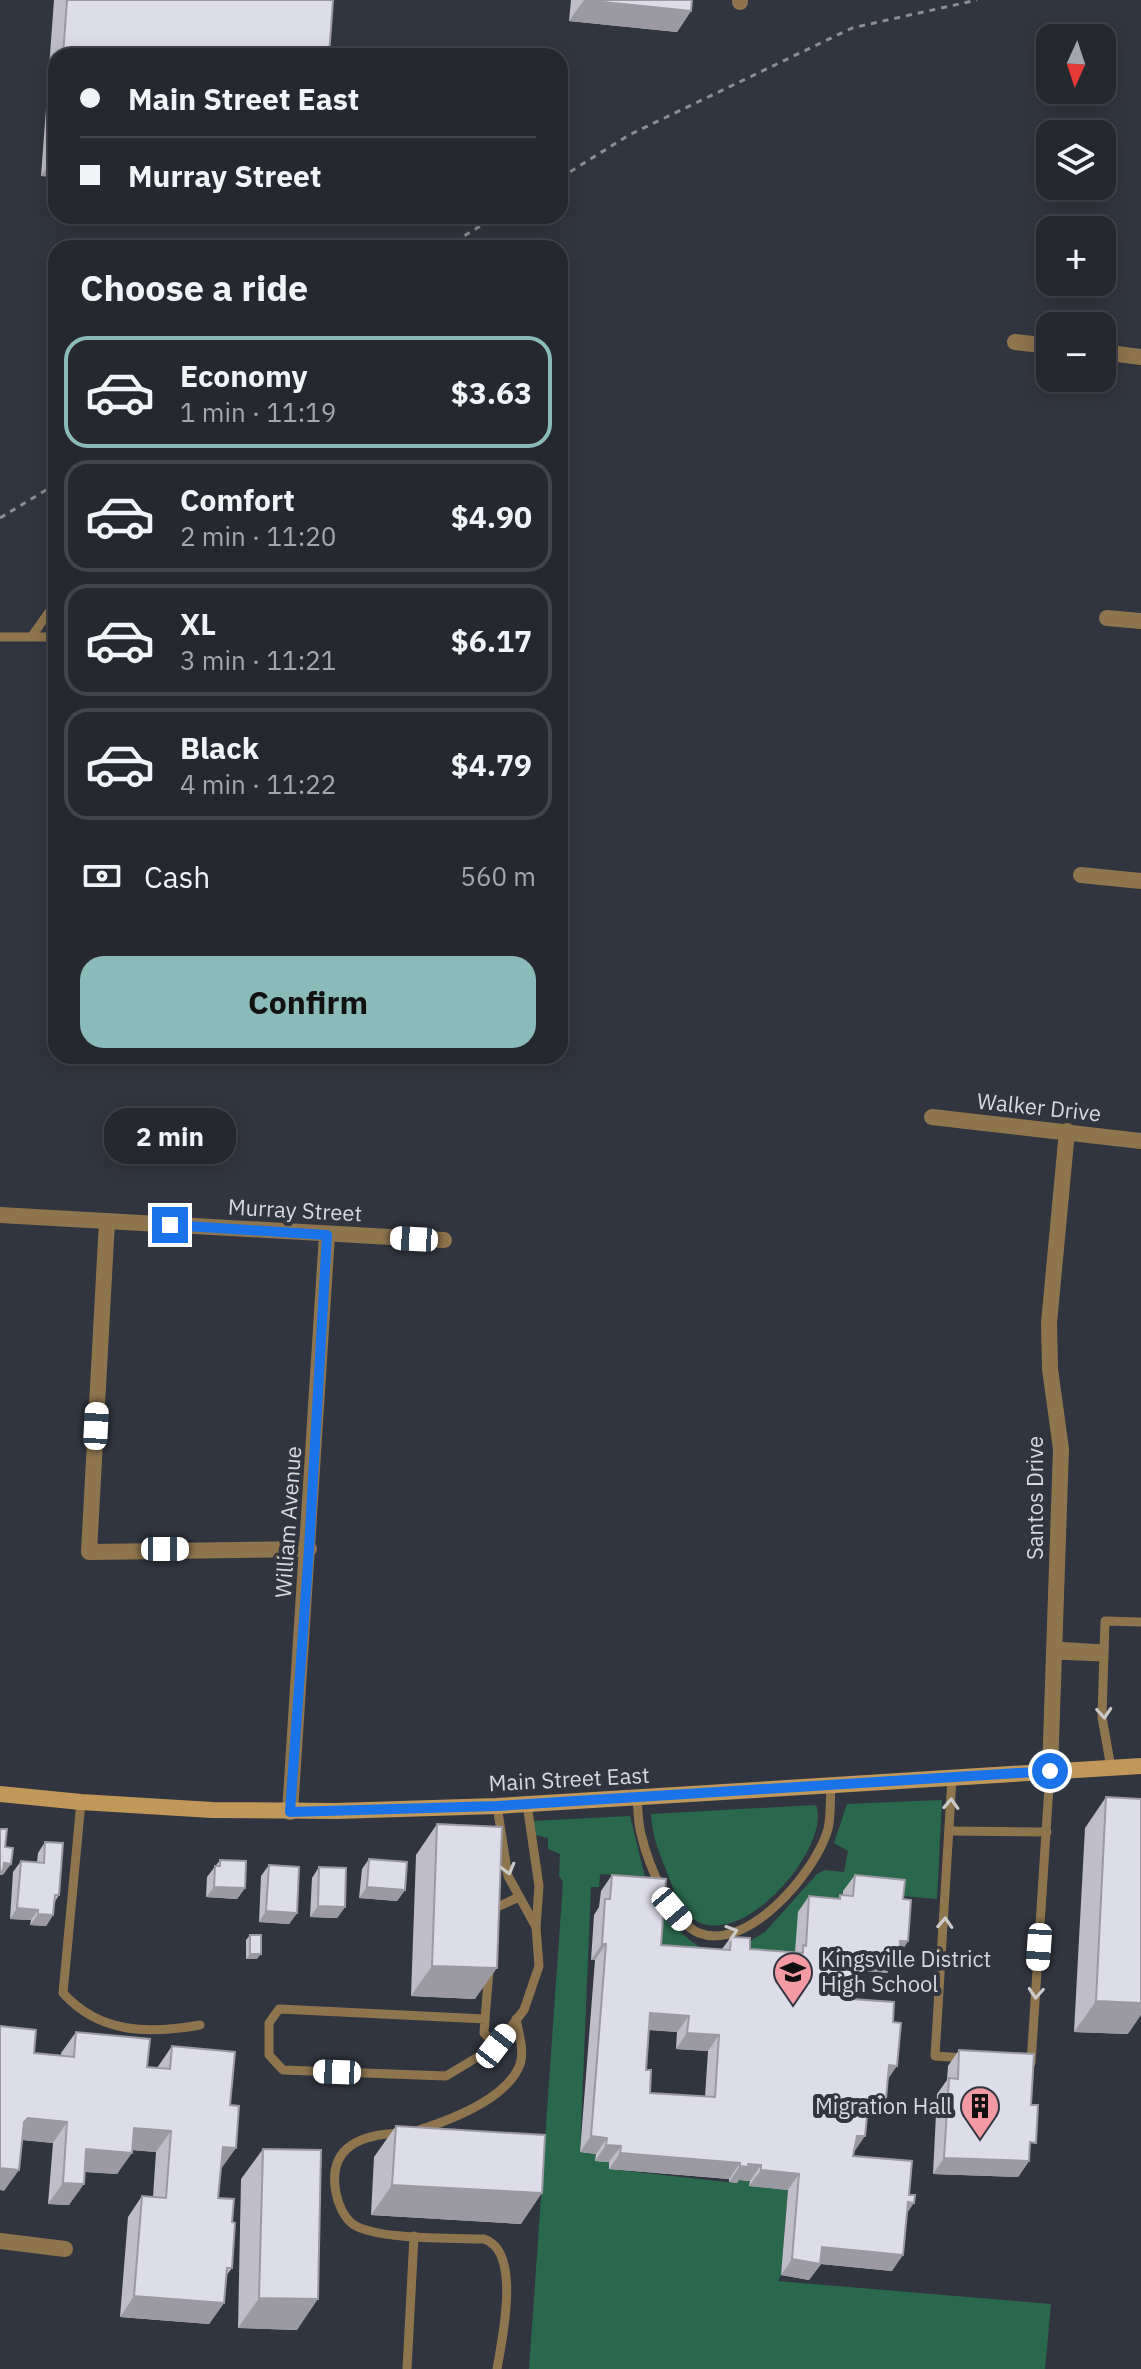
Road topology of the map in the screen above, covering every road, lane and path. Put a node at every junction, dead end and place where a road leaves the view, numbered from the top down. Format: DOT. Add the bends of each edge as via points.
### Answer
graph roads {
  1 [pos="977,0"];
  2 [pos="568,173"];
  3 [pos="484,224"];
  4 [pos="457,240"];
  5 [pos="1015,342"];
  6 [pos="1036,344"];
  7 [pos="1116,354"];
  8 [pos="1141,357"];
  9 [pos="48,489"];
  10 [pos="0,518"];
  11 [pos="48,613"];
  12 [pos="1107,618"];
  13 [pos="1141,621"];
  14 [pos="32,636"];
  15 [pos="0,637"];
  16 [pos="48,637"];
  17 [pos="1081,875"];
  18 [pos="1141,881"];
  19 [pos="932,1117"];
  20 [pos="1067,1131"];
  21 [pos="1141,1141"];
  22 [pos="0,1215"];
  23 [pos="107,1221"];
  24 [pos="327,1235"];
  25 [pos="444,1240"];
  26 [pos="309,1549"];
  27 [pos="1141,1622"];
  28 [pos="1054,1650"];
  29 [pos="1104,1653"];
  30 [pos="1141,1766"];
  31 [pos="1111,1768"];
  32 [pos="1050,1771"];
  33 [pos="952,1778"];
  34 [pos="831,1786"];
  35 [pos="0,1794"];
  36 [pos="637,1797"];
  37 [pos="81,1802"];
  38 [pos="527,1804"];
  39 [pos="497,1806"];
  40 [pos="290,1812"];
  41 [pos="950,1831"];
  42 [pos="1047,1832"];
  43 [pos="519,1897"];
  44 [pos="492,1925"];
  45 [pos="536,1927"];
  46 [pos="490,1956"];
  47 [pos="485,2019"];
  48 [pos="516,2019"];
  49 [pos="200,2025"];
  50 [pos="496,2046"];
  51 [pos="982,2059"];
  52 [pos="1019,2062"];
  53 [pos="414,2236"];
  54 [pos="0,2241"];
  55 [pos="65,2249"];
  56 [pos="407,2369"];
  57 [pos="497,2369"];
  1 -- 2 [label="path" via="852,28 629,135"];
  3 -- 4 [label="path"];
  5 -- 6 [label="street"];
  7 -- 8 [label="street"];
  9 -- 10 [label="path"];
  11 -- 14 [label="lane"];
  12 -- 13 [label="street"];
  14 -- 15 [label="lane"];
  14 -- 16 [label="lane"];
  17 -- 18 [label="street"];
  19 -- 20 [label="street, Walker Drive"];
  20 -- 21 [label="street, Walker Drive"];
  20 -- 28 [label="street, Santos Drive" via="1049,1323 1061,1449"];
  22 -- 23 [label="street, Murray Street"];
  23 -- 24 [label="street, Murray Street"];
  23 -- 26 [label="street" via="89,1552"];
  24 -- 25 [label="street, Murray Street"];
  24 -- 26 [label="street, William Avenue"];
  26 -- 40 [label="street, William Avenue"];
  27 -- 29 [label="lane" via="1105,1621"];
  28 -- 29 [label="lane"];
  28 -- 32 [label="street, Santos Drive"];
  29 -- 31 [label="lane, one-way" via="1102,1717"];
  30 -- 31 [label="main road, Main Street East"];
  31 -- 32 [label="main road, Main Street East"];
  32 -- 33 [label="main road, Main Street East"];
  32 -- 42 [label="lane"];
  33 -- 34 [label="main road, Main Street East"];
  41 -- 33 [label="lane, one-way"];
  34 -- 36 [label="main road, Main Street East"];
  36 -- 34 [label="lane, one-way" via="640,1833 672,1909 697,1932 722,1937 768,1912 806,1870 828,1828"];
  35 -- 37 [label="main road, Main Street East"];
  36 -- 38 [label="main road, Main Street East"];
  37 -- 40 [label="main road, Main Street East"];
  37 -- 49 [label="lane" via="63,1993 113,2026 162,2031"];
  38 -- 39 [label="main road, Main Street East"];
  38 -- 45 [label="lane" via="539,1886"];
  39 -- 40 [label="main road, Main Street East"];
  39 -- 43 [label="lane, one-way" via="508,1876"];
  41 -- 42 [label="lane"];
  51 -- 41 [label="lane, one-way" via="935,2056"];
  42 -- 52 [label="lane, one-way" via="1032,2063"];
  43 -- 44 [label="lane" via="493,1909"];
  43 -- 45 [label="lane"];
  45 -- 48 [label="lane" via="539,1966"];
  46 -- 47 [label="lane"];
  47 -- 50 [label="lane" via="484,2033"];
  47 -- 50 [label="lane" via="279,2009 269,2023 269,2055 283,2070 446,2076"];
  48 -- 50 [label="lane"];
  48 -- 53 [label="lane" via="522,2052 518,2070 502,2089 457,2118 355,2143 337,2161 336,2195 350,2221 368,2230"];
  53 -- 56 [label="lane"];
  53 -- 57 [label="lane" via="484,2239 500,2251 506,2302"];
  54 -- 55 [label="street"];
}
